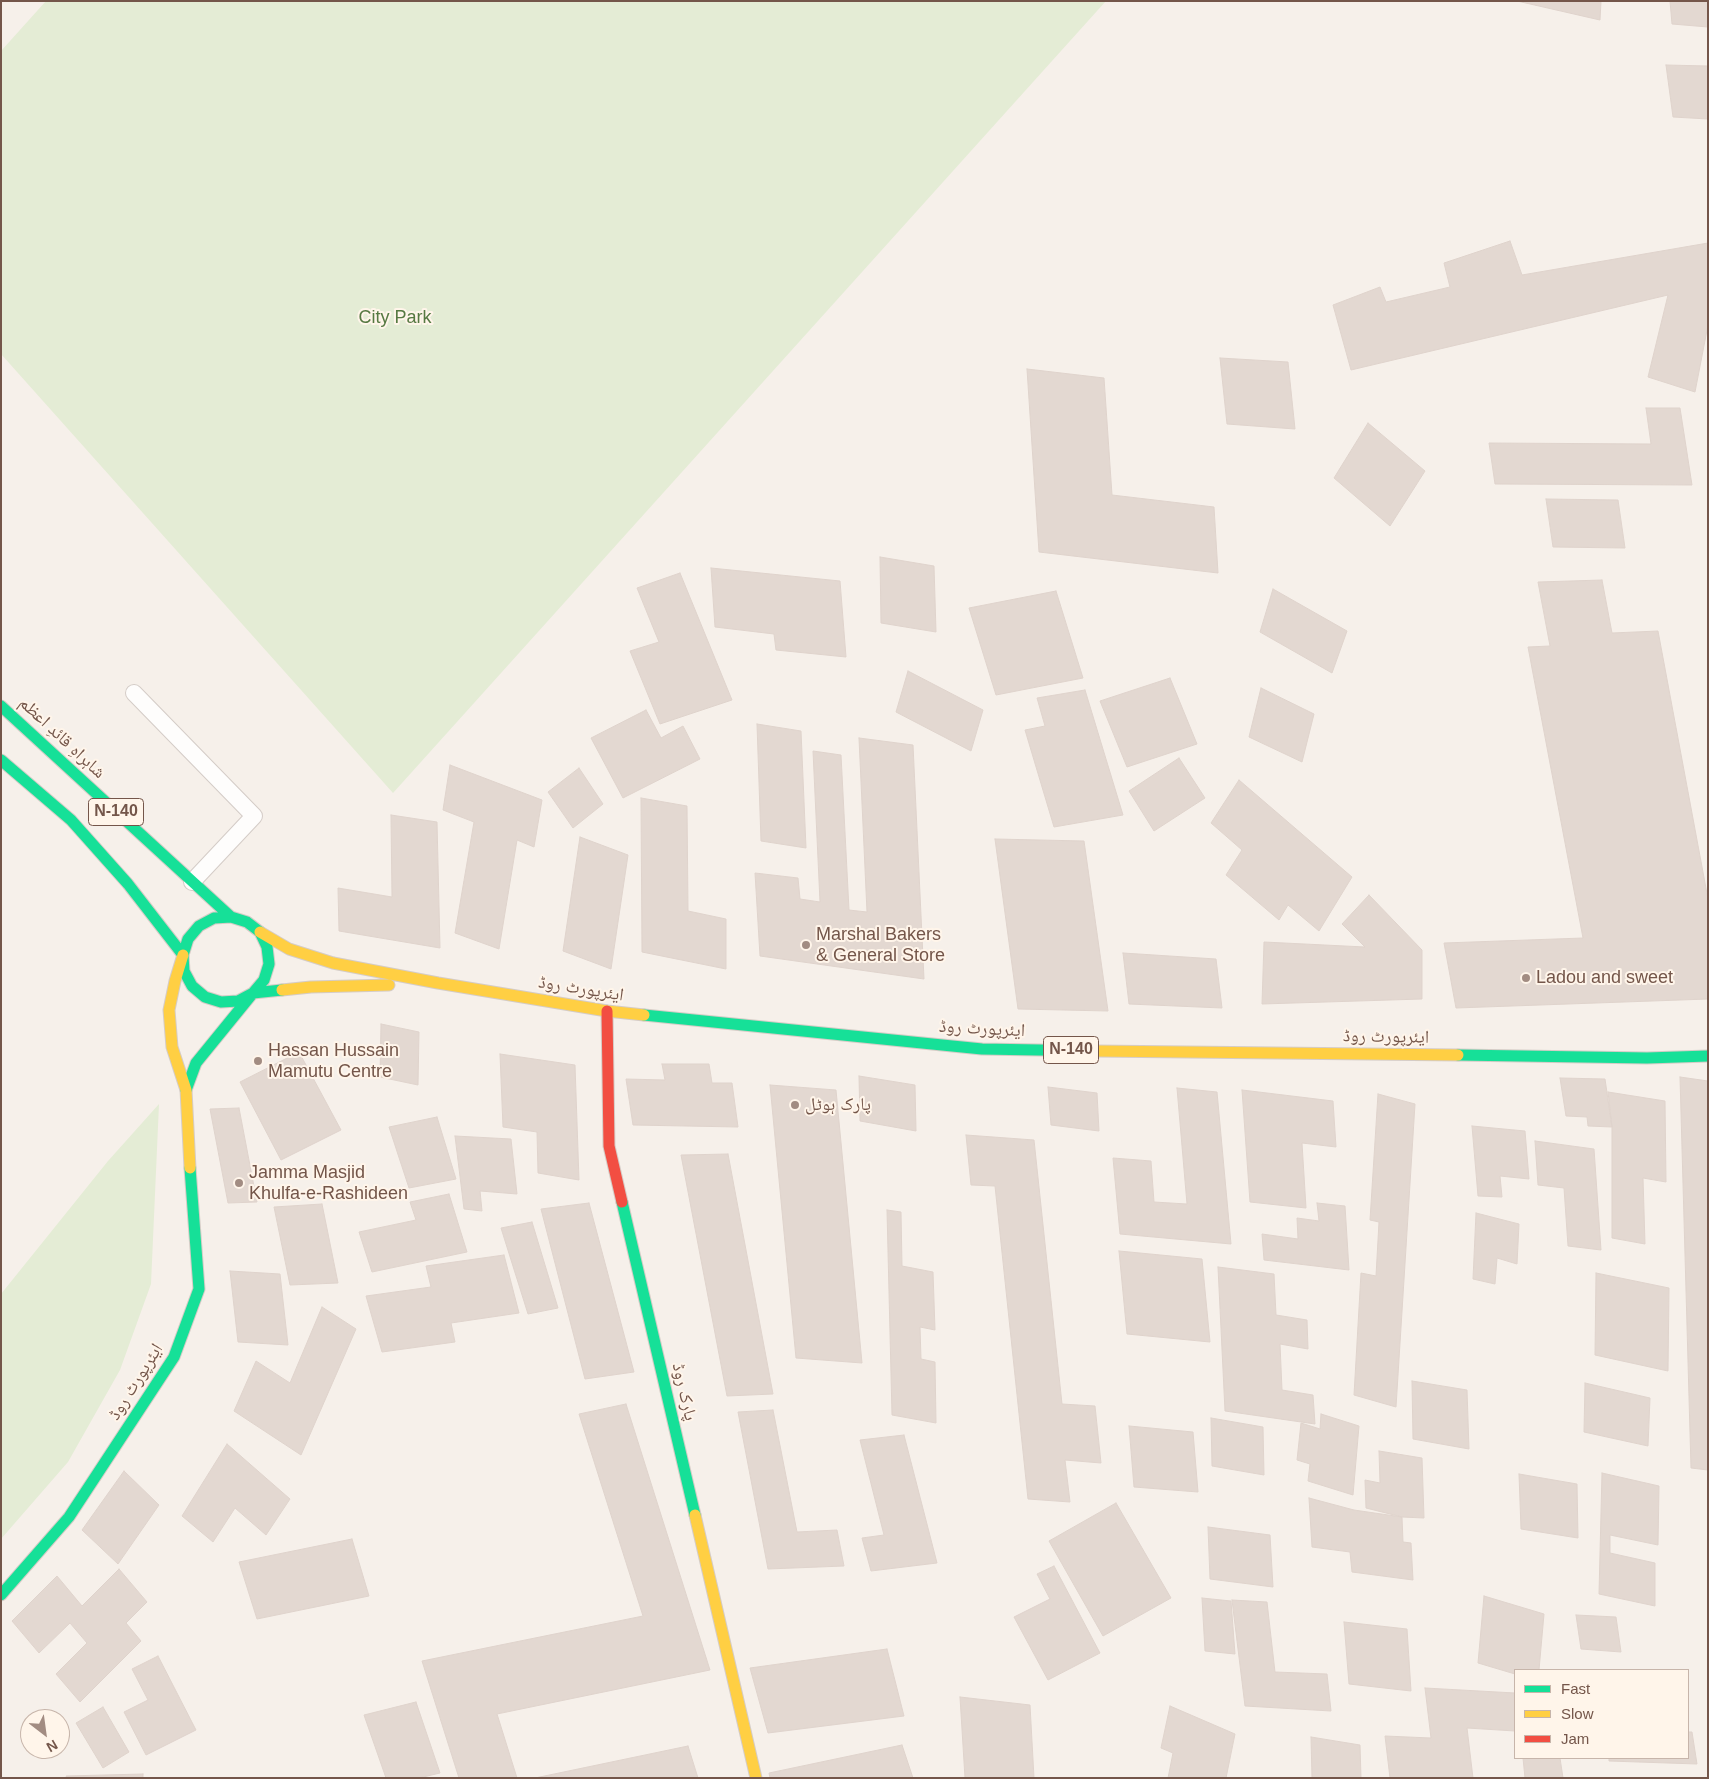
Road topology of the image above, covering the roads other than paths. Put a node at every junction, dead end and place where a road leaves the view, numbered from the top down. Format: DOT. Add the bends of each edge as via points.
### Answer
graph roads {
  1 [pos="134,693"];
  2 [pos="1,706"];
  3 [pos="1,760"];
  4 [pos="192,882"];
  5 [pos="231,917"];
  6 [pos="260,932"];
  7 [pos="183,955"];
  8 [pos="438,983"];
  9 [pos="253,993"];
  10 [pos="607,1012"];
  11 [pos="1708,1056"];
  12 [pos="186,1090"];
  13 [pos="1,1595"];
  14 [pos="756,1778"];
  1 -- 4 [label="lane" via="254,816"];
  2 -- 4 [label="main road, شاہراہِ قائدِ اعظم / N-140"];
  3 -- 7 [label="main road, N-140" via="71,820 128,884"];
  4 -- 5 [label="main road, شاہراہِ قائدِ اعظم / N-140"];
  5 -- 6 [label="main road, N-140" via="247,922"];
  5 -- 7 [label="main road" via="214,918 199,926 188,939"];
  6 -- 8 [label="main road, ایئرپورٹ روڈ / N-140" via="289,949 333,963"];
  6 -- 9 [label="main road" via="267,947 269,964 264,980"];
  7 -- 9 [label="main road, N-140" via="184,971 192,986 205,997 221,1002 238,1001"];
  7 -- 12 [label="main road, ایئرپورٹ روڈ" via="169,1010 172,1047"];
  8 -- 9 [label="main road, ایئرپورٹ روڈ / N-140" via="312,987"];
  8 -- 10 [label="main road, ایئرپورٹ روڈ / N-140"];
  9 -- 12 [label="main road, ایئرپورٹ روڈ" via="196,1063"];
  10 -- 11 [label="main road, ایئرپورٹ روڈ / N-140" via="982,1049 1647,1058"];
  10 -- 14 [label="main road, پارک روڈ" via="609,1146"];
  12 -- 13 [label="main road, ایئرپورٹ روڈ" via="199,1289 174,1357 69,1517"];
}
